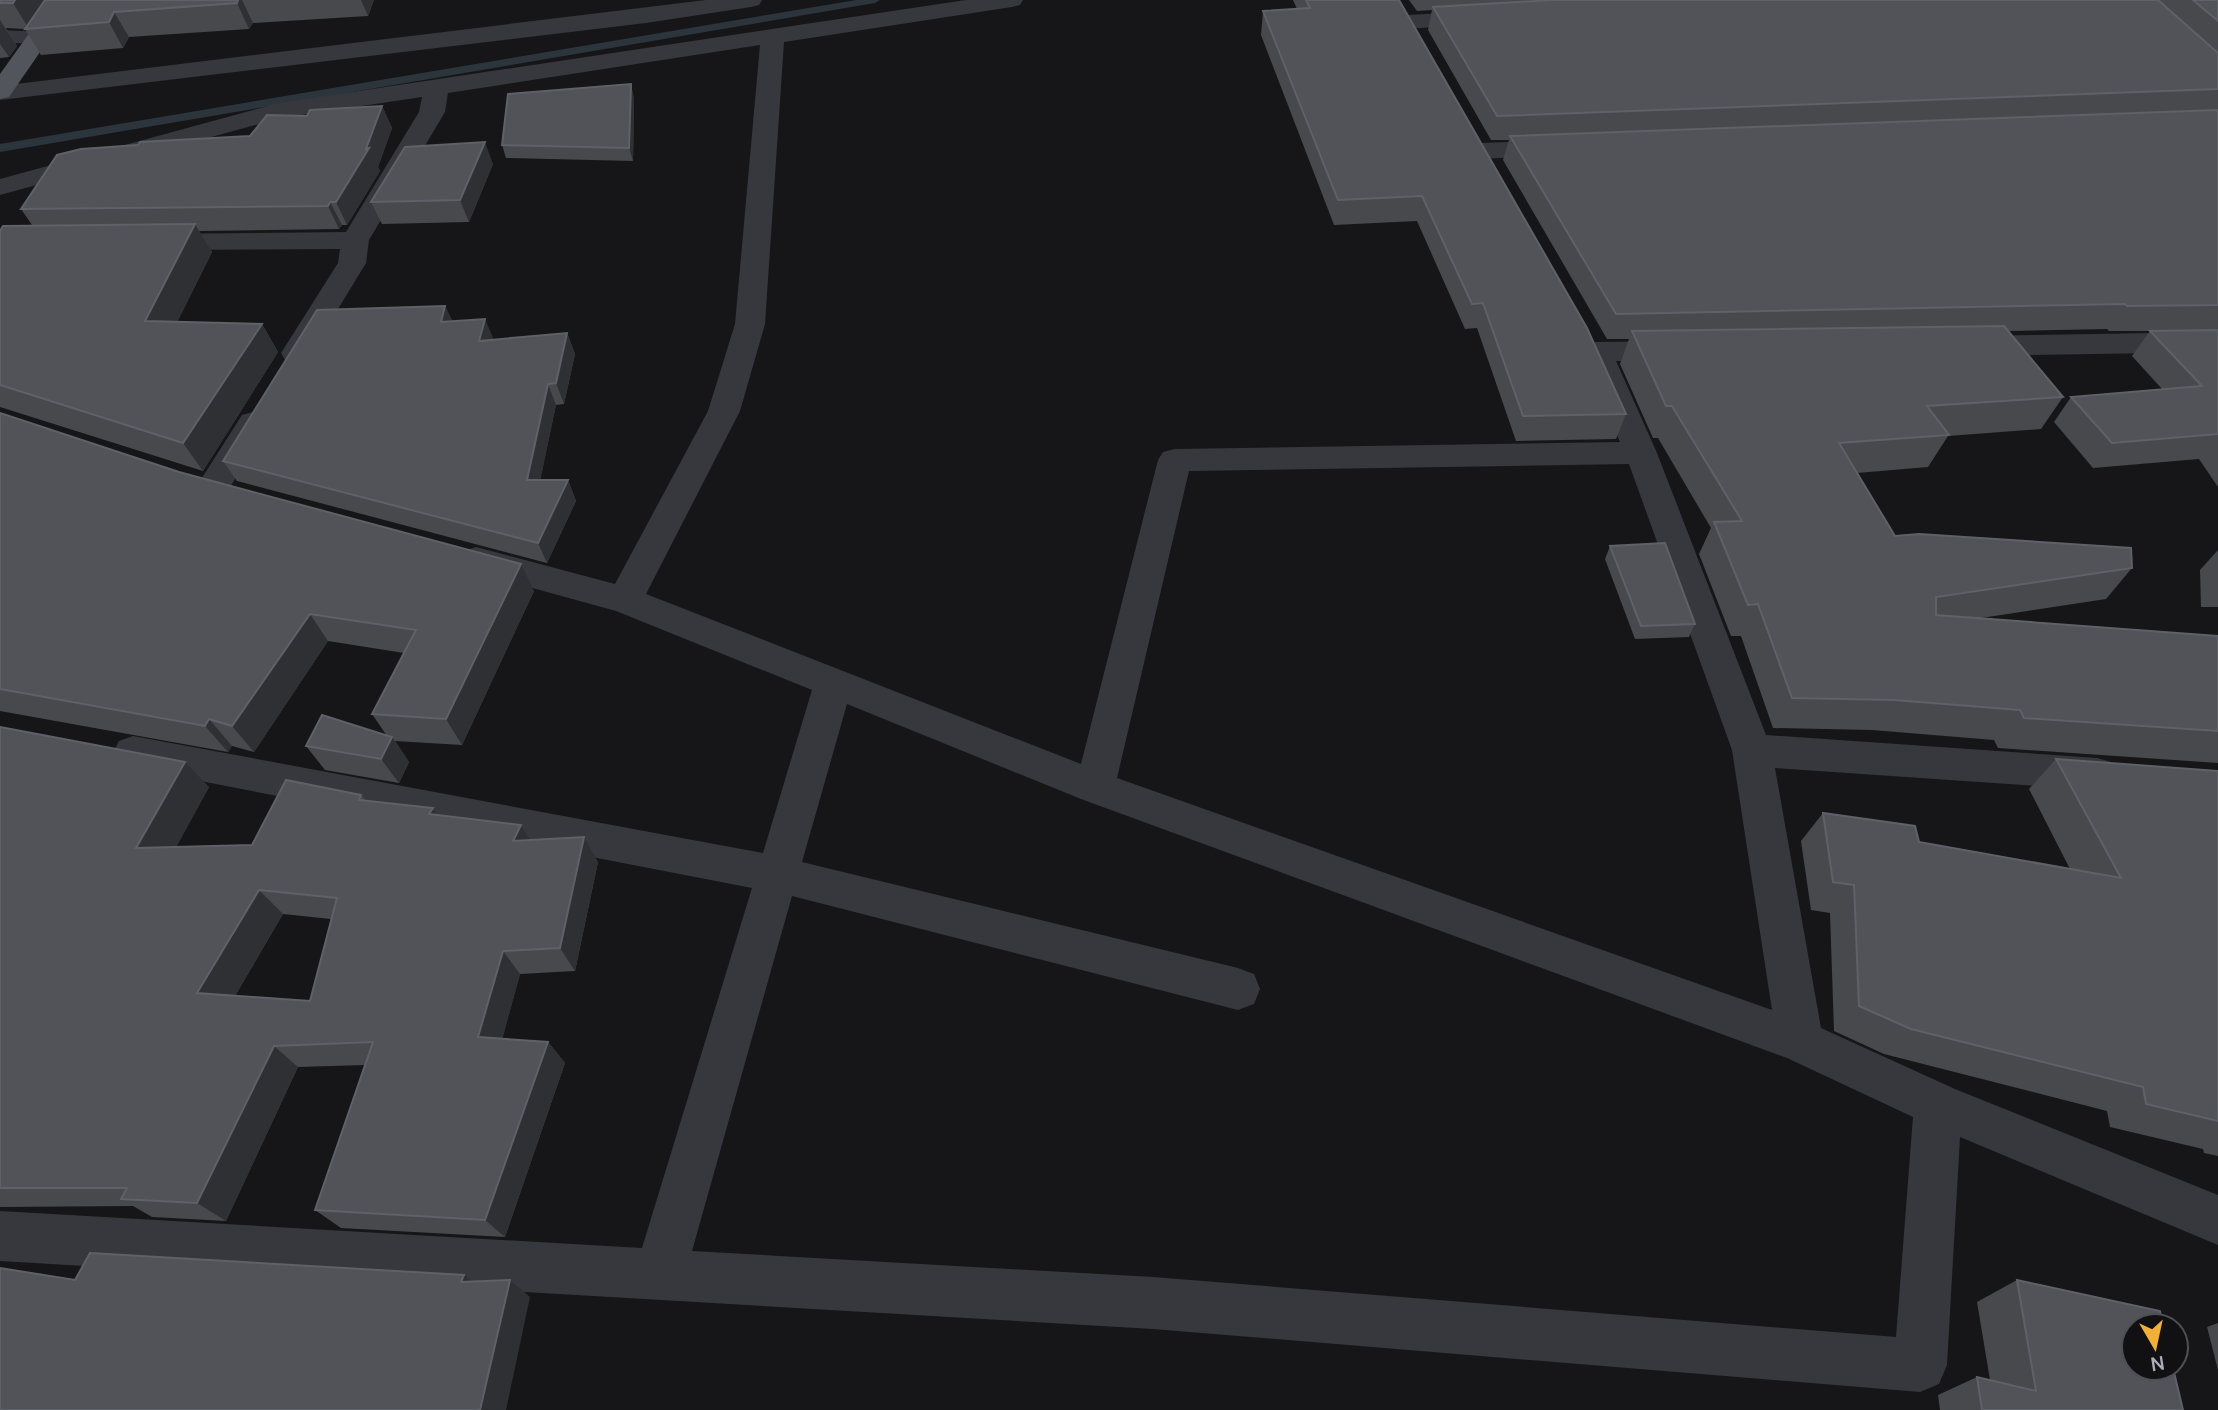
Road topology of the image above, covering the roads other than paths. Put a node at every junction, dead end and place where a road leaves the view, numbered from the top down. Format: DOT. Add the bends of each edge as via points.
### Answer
graph roads {
  1 [pos="65,0"];
  2 [pos="751,0"];
  3 [pos="1012,0"];
  4 [pos="1501,16"];
  5 [pos="1408,22"];
  6 [pos="773,35"];
  7 [pos="0,37"];
  8 [pos="39,37"];
  9 [pos="436,87"];
  10 [pos="0,93"];
  11 [pos="1578,147"];
  12 [pos="1494,174"];
  13 [pos="0,187"];
  14 [pos="355,240"];
  15 [pos="123,242"];
  16 [pos="2218,342"];
  17 [pos="1928,347"];
  18 [pos="1706,351"];
  19 [pos="1642,453"];
  20 [pos="212,489"];
  21 [pos="438,550"];
  22 [pos="625,600"];
  23 [pos="834,682"];
  24 [pos="91,744"];
  25 [pos="1752,750"];
  26 [pos="2136,777"];
  27 [pos="1095,787"];
  28 [pos="776,873"];
  29 [pos="1238,989"];
  30 [pos="1800,1041"];
  31 [pos="1938,1105"];
  32 [pos="2218,1220"];
  33 [pos="0,1236"];
  34 [pos="660,1274"];
  1 -- 8 [label="main road"];
  2 -- 10 [label="street"];
  3 -- 6 [label="street"];
  4 -- 5 [label="street"];
  6 -- 9 [label="street"];
  6 -- 22 [label="street" via="750,324 724,411"];
  7 -- 8 [label="street"];
  8 -- 10 [label="main road"];
  9 -- 13 [label="street" via="279,111"];
  9 -- 14 [label="street" via="432,112"];
  11 -- 12 [label="street" via="1474,139"];
  14 -- 15 [label="street"];
  14 -- 20 [label="street" via="352,263"];
  16 -- 17 [label="street"];
  18 -- 19 [label="street" via="1589,340"];
  19 -- 25 [label="street"];
  19 -- 27 [label="street" via="1175,460"];
  21 -- 22 [label="street"];
  22 -- 23 [label="street"];
  23 -- 27 [label="street"];
  23 -- 28 [label="street"];
  24 -- 28 [label="street"];
  25 -- 26 [label="street"];
  25 -- 30 [label="street"];
  27 -- 30 [label="street"];
  28 -- 29 [label="street"];
  28 -- 34 [label="street"];
  30 -- 31 [label="street"];
  31 -- 32 [label="street"];
  31 -- 34 [label="street" via="1920,1365 1153,1303"];
  33 -- 34 [label="street"];
}
